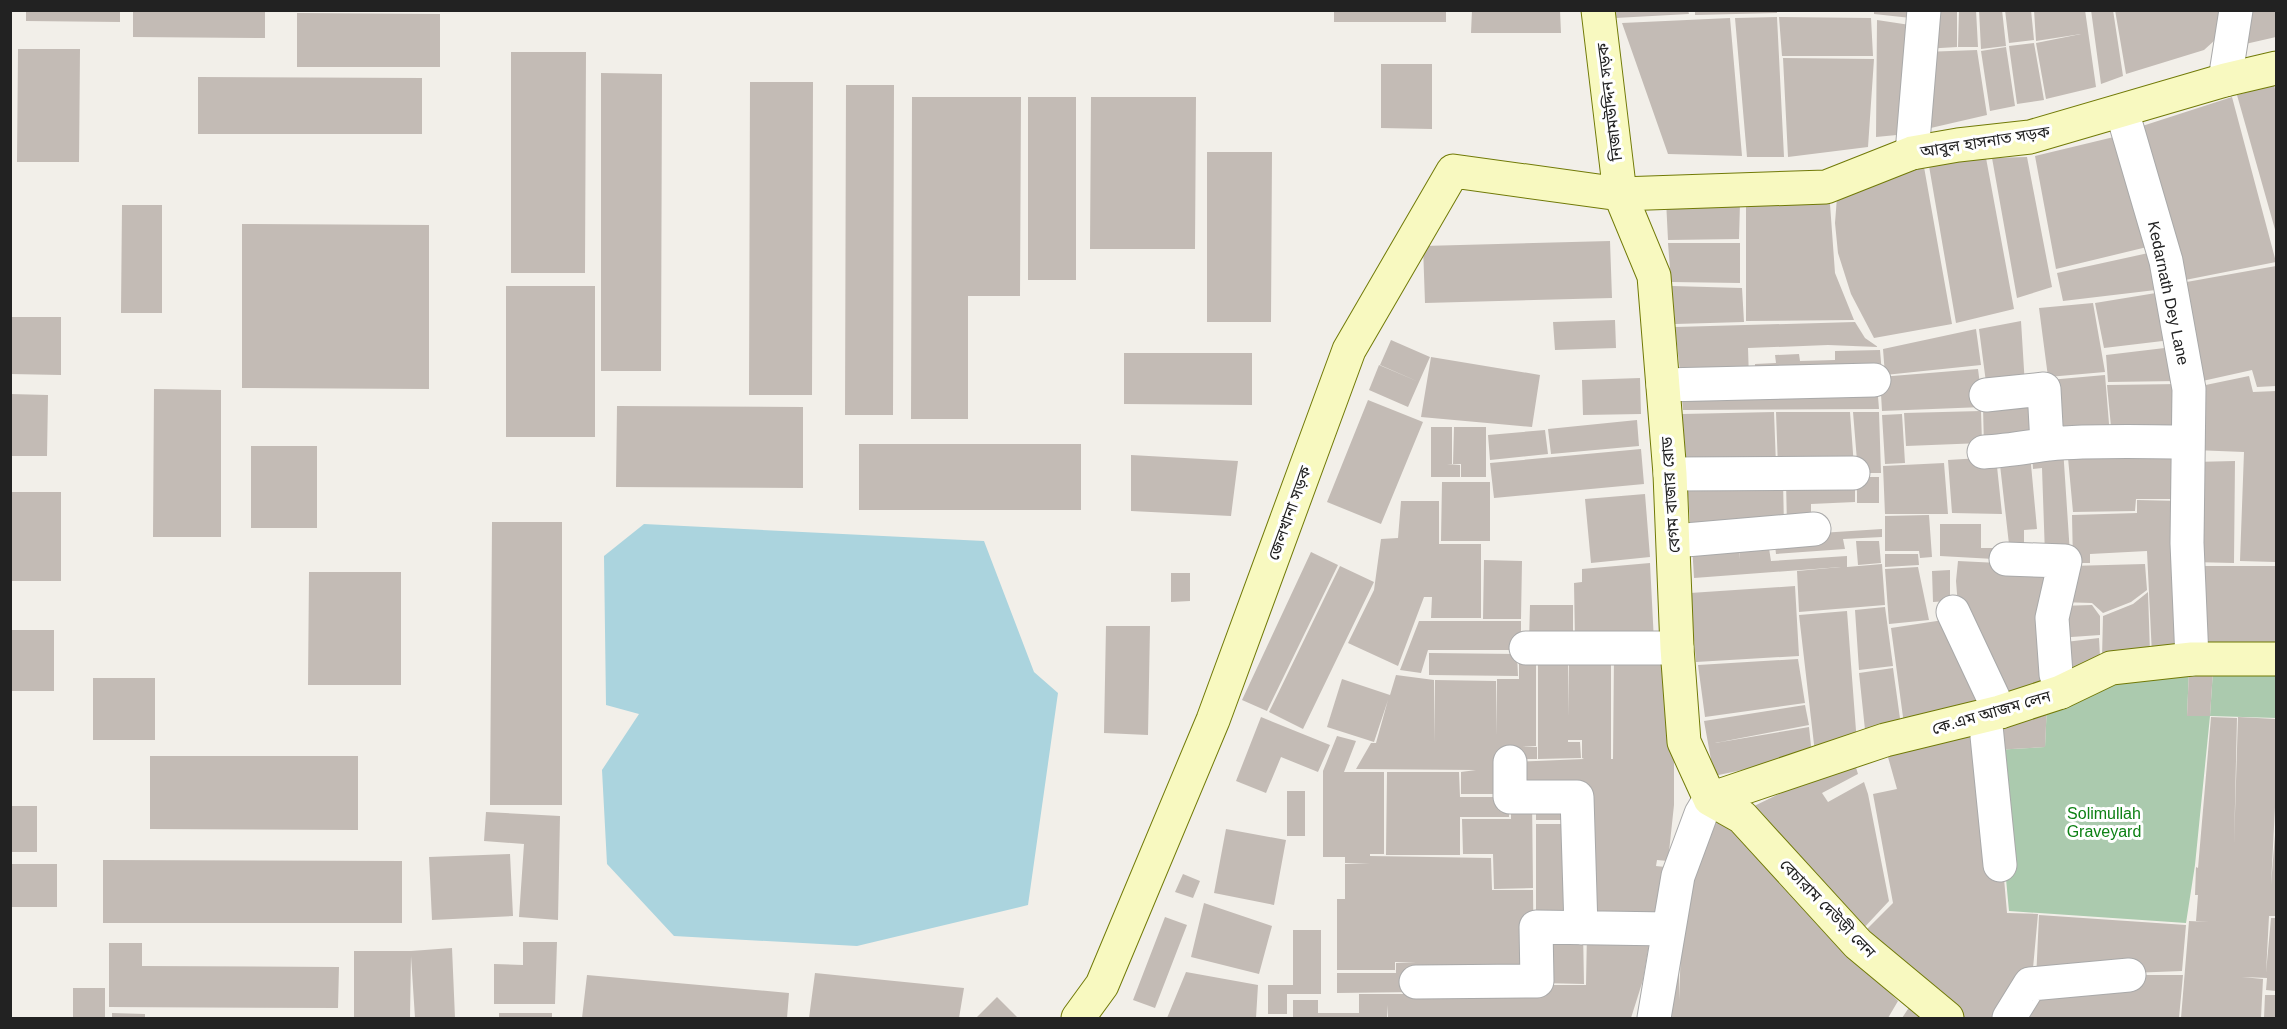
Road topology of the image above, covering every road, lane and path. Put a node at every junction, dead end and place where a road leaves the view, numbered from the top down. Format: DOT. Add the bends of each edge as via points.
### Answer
graph roads {
  1 [pos="1598,10"];
  2 [pos="1924,10"];
  3 [pos="2236,10"];
  4 [pos="2277,68"];
  5 [pos="2225,80"];
  6 [pos="2122,111"];
  7 [pos="1912,153"];
  8 [pos="1620,194"];
  9 [pos="1874,380"];
  10 [pos="1663,385"];
  11 [pos="1986,395"];
  12 [pos="2188,442"];
  13 [pos="2048,444"];
  14 [pos="1984,452"];
  15 [pos="1852,473"];
  16 [pos="1670,474"];
  17 [pos="1814,529"];
  18 [pos="1674,541"];
  19 [pos="2006,558"];
  20 [pos="1953,612"];
  21 [pos="1526,648"];
  22 [pos="1677,648"];
  23 [pos="2192,659"];
  24 [pos="2277,659"];
  25 [pos="2061,692"];
  26 [pos="1992,714"];
  27 [pos="1510,762"];
  28 [pos="1710,799"];
  29 [pos="2000,865"];
  30 [pos="1581,928"];
  31 [pos="1670,929"];
  32 [pos="2129,975"];
  33 [pos="1416,982"];
  34 [pos="1078,1018"];
  35 [pos="1654,1018"];
  36 [pos="1947,1018"];
  37 [pos="2009,1018"];
  1 -- 8 [label="street, নিজামউদ্দিন সড়ক"];
  2 -- 7 [label="street"];
  3 -- 5 [label="street"];
  4 -- 5 [label="street, আবুল হাসনাত সড়ক"];
  5 -- 6 [label="street, আবুল হাসনাত সড়ক"];
  6 -- 7 [label="street, আবুল হাসনাত সড়ক" via="2030,137"];
  6 -- 12 [label="street, Kedarnath Dey Lane" via="2166,261 2188,389"];
  7 -- 8 [label="street, আবুল হাসনাত সড়ক" via="1826,187"];
  8 -- 10 [label="street, বেগম বাজার রোড" via="1654,276"];
  8 -- 34 [label="street, জেলখানা সড়ক" via="1453,171 1349,350 1213,720 1102,986"];
  9 -- 10 [label="street"];
  10 -- 16 [label="street, বেগম বাজার রোড"];
  11 -- 13 [label="street" via="2044,389"];
  12 -- 13 [label="street"];
  12 -- 23 [label="street, Kedarnath Dey Lane"];
  13 -- 14 [label="street"];
  15 -- 16 [label="street"];
  16 -- 18 [label="street, বেগম বাজার রোড"];
  17 -- 18 [label="street"];
  18 -- 22 [label="street, বেগম বাজার রোড"];
  19 -- 25 [label="street" via="2064,561 2052,618"];
  20 -- 26 [label="street"];
  21 -- 22 [label="street"];
  22 -- 28 [label="street, বেগম বাজার রোড" via="1684,742"];
  23 -- 24 [label="street, কে.এম আজম লেন"];
  23 -- 25 [label="street, কে.এম আজম লেন" via="2111,668"];
  25 -- 26 [label="street, কে.এম আজম লেন"];
  26 -- 28 [label="street, কে.এম আজম লেন" via="1885,740"];
  26 -- 29 [label="street"];
  27 -- 30 [label="street" via="1510,797 1577,797"];
  28 -- 31 [label="street" via="1678,876"];
  28 -- 36 [label="street, বেচারাম দেউড়ী লেন" via="1742,816 1858,944"];
  30 -- 31 [label="street"];
  30 -- 33 [label="street" via="1536,927 1537,981"];
  31 -- 35 [label="street"];
  32 -- 37 [label="street" via="2030,984"];
}
